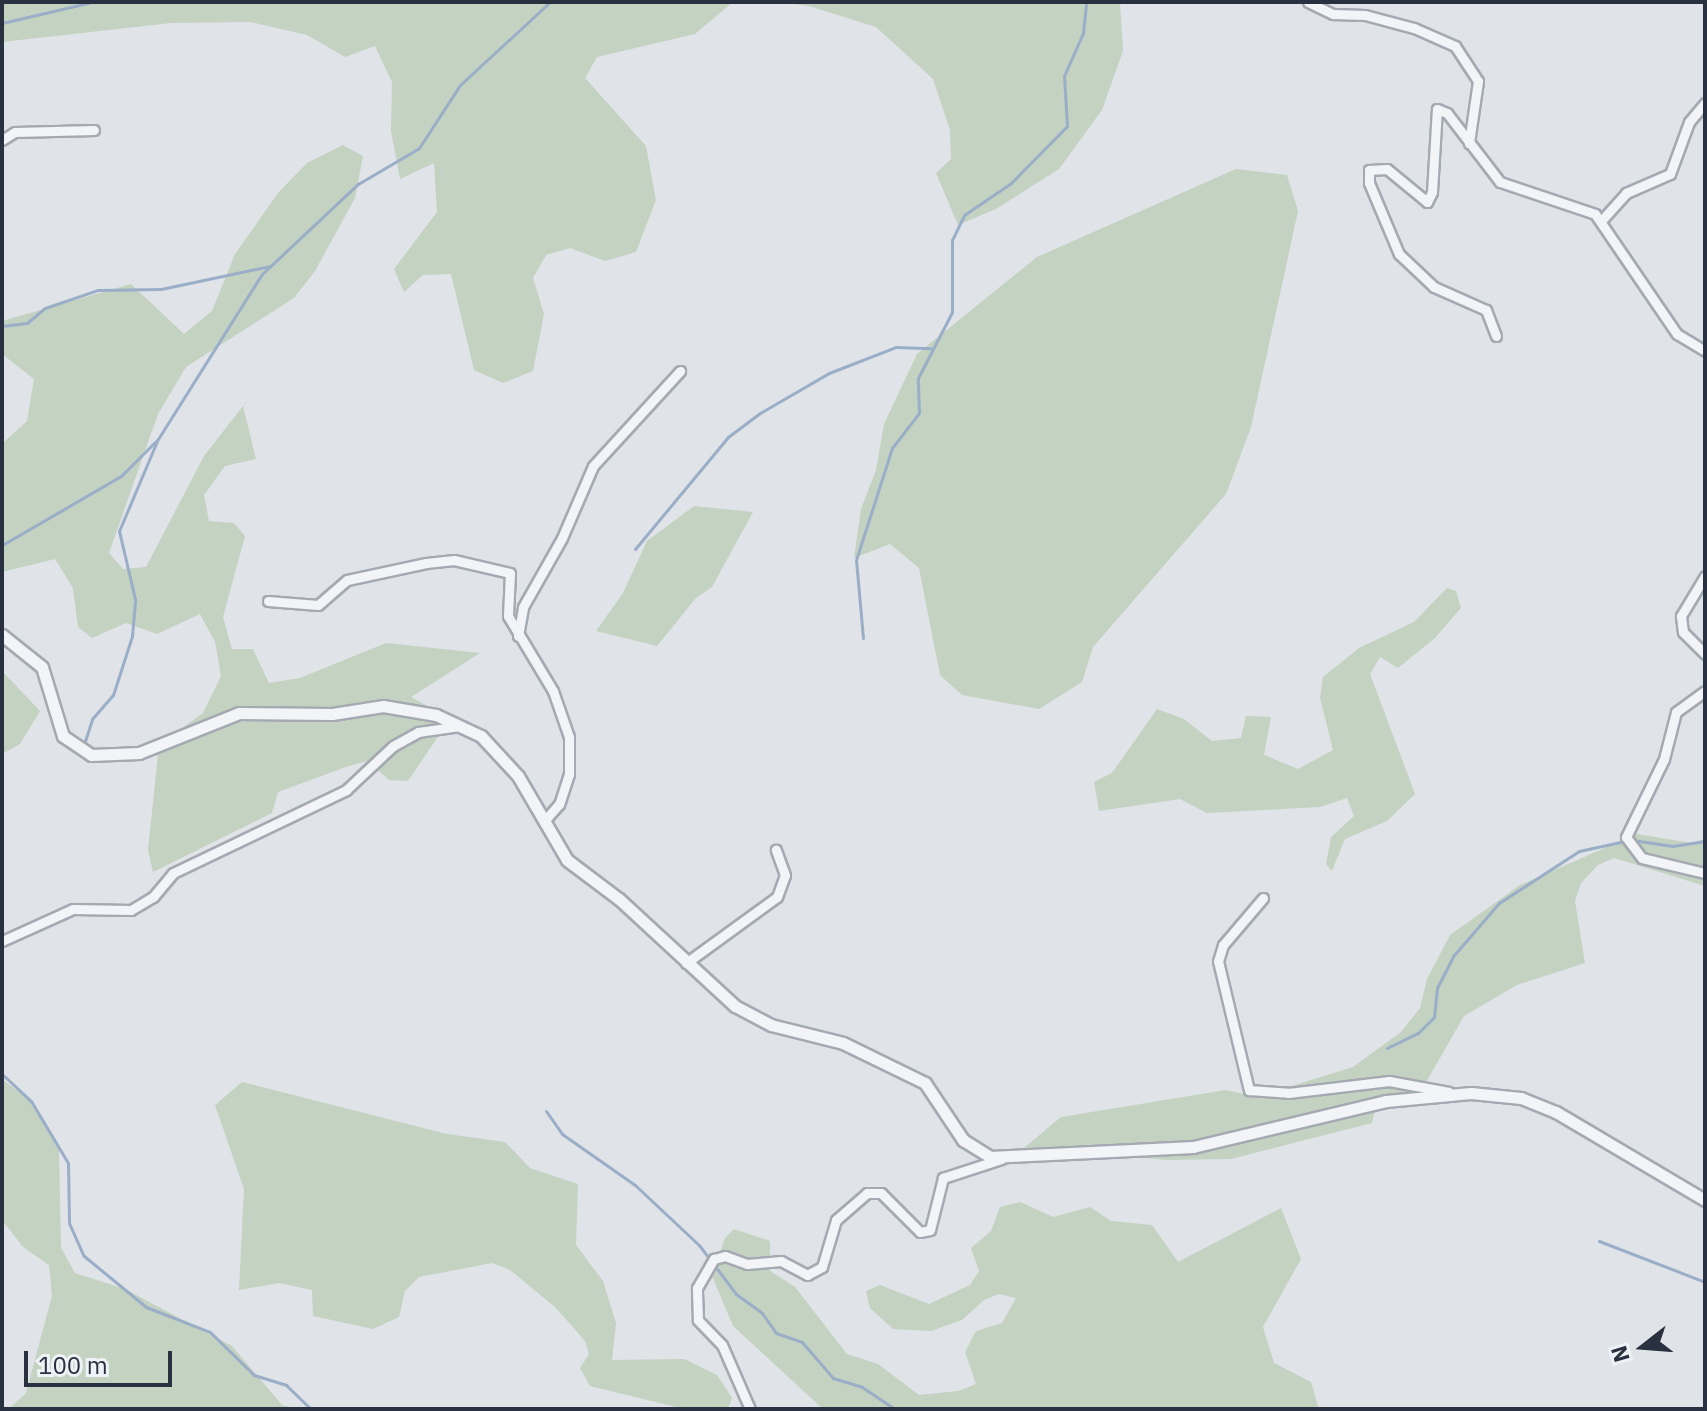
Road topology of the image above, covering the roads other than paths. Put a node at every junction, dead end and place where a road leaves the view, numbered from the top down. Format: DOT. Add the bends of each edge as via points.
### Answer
graph roads {
  1 [pos="1308,2"];
  2 [pos="1705,103"];
  3 [pos="94,130"];
  4 [pos="2,140"];
  5 [pos="1469,143"];
  6 [pos="1601,221"];
  7 [pos="1496,336"];
  8 [pos="1705,351"];
  9 [pos="680,371"];
  10 [pos="1705,576"];
  11 [pos="268,601"];
  12 [pos="2,635"];
  13 [pos="518,636"];
  14 [pos="1705,654"];
  15 [pos="1705,691"];
  16 [pos="460,726"];
  17 [pos="544,821"];
  18 [pos="776,850"];
  19 [pos="1705,873"];
  20 [pos="1263,898"];
  21 [pos="2,941"];
  22 [pos="686,963"];
  23 [pos="1456,1093"];
  24 [pos="1004,1159"];
  25 [pos="1705,1200"];
  26 [pos="750,1409"];
  1 -- 5 [label="street" via="1333,14 1365,15 1414,28 1455,46 1478,81"];
  2 -- 6 [label="street" via="1689,122 1670,174 1626,193"];
  3 -- 4 [label="street" via="15,132"];
  5 -- 6 [label="street" via="1500,182 1595,214"];
  5 -- 7 [label="street" via="1447,113 1437,109 1427,202 1387,169 1369,170 1369,183 1399,254 1434,287 1486,310"];
  6 -- 8 [label="street" via="1677,334"];
  9 -- 13 [label="street" via="593,466 562,538 523,607"];
  10 -- 14 [label="street" via="1681,616 1683,632"];
  11 -- 13 [label="street" via="318,605 347,580 454,560 510,573 508,616"];
  12 -- 16 [label="street" via="42,667 63,736 91,755 139,753 239,713 332,714 383,706 412,708"];
  13 -- 17 [label="street" via="553,691 569,737 569,774 559,804"];
  15 -- 19 [label="street" via="1676,712 1664,759 1626,837 1642,858"];
  16 -- 17 [label="street" via="501,752"];
  16 -- 21 [label="street" via="418,732 393,746 346,790 173,873 153,897 131,910 73,909"];
  17 -- 22 [label="street" via="567,860 619,899"];
  18 -- 22 [label="street" via="785,875 777,897"];
  20 -- 23 [label="street" via="1223,945 1218,961 1249,1090 1288,1093 1389,1081"];
  22 -- 24 [label="street" via="735,1006 771,1025 843,1043 925,1083 963,1140 979,1152"];
  23 -- 24 [label="street" via="1386,1101 1193,1147 1058,1151"];
  23 -- 25 [label="street" via="1521,1098 1556,1112"];
  24 -- 26 [label="street" via="943,1178 930,1230 920,1232 881,1193 867,1193 836,1220 822,1267 807,1275 781,1261 747,1264 725,1256 714,1259 697,1288 698,1320 722,1345"];
}
